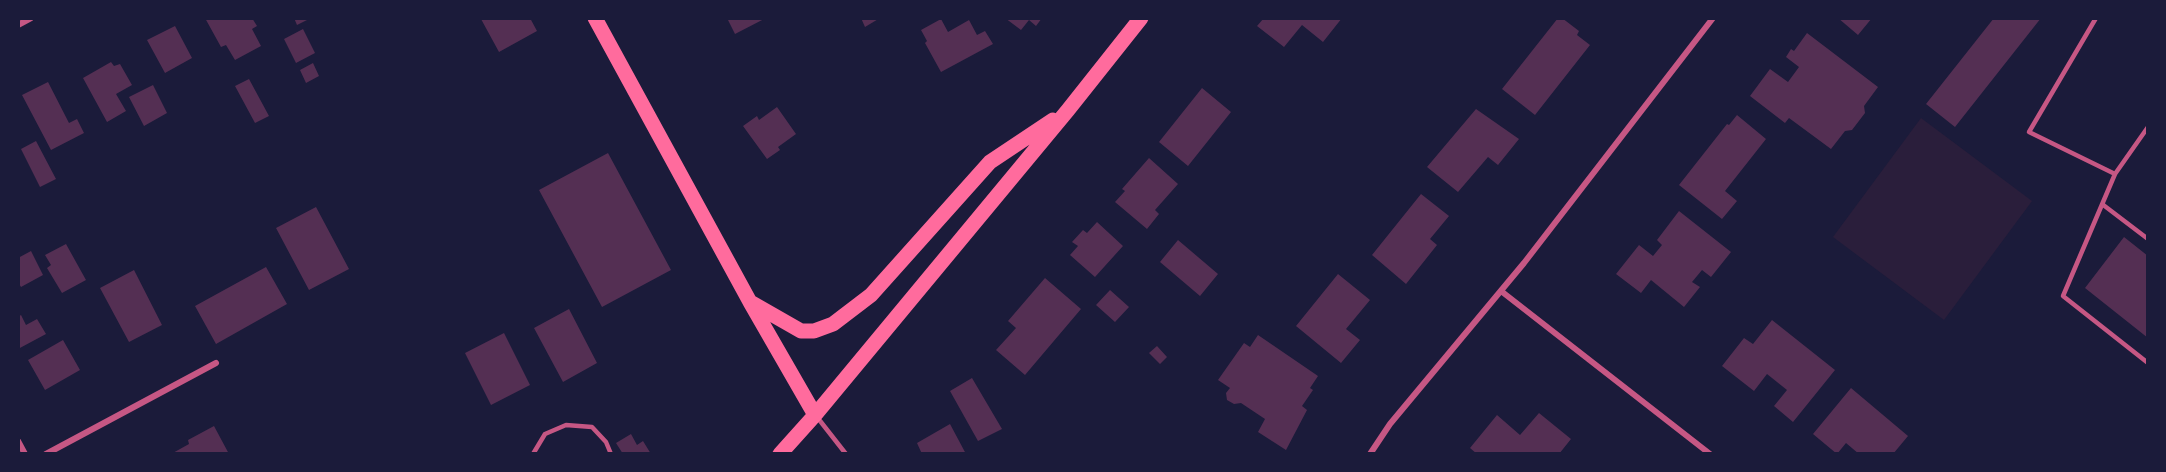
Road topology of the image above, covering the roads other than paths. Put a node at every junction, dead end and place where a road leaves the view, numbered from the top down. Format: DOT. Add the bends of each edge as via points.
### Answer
graph roads {
  1 [pos="31,18"];
  2 [pos="595,18"];
  3 [pos="1713,18"];
  4 [pos="2096,18"];
  5 [pos="1139,19"];
  6 [pos="18,25"];
  7 [pos="1068,110"];
  8 [pos="2148,127"];
  9 [pos="2115,174"];
  10 [pos="2102,204"];
  11 [pos="2148,239"];
  12 [pos="1502,291"];
  13 [pos="750,302"];
  14 [pos="216,363"];
  15 [pos="2148,363"];
  16 [pos="815,415"];
  17 [pos="18,441"];
  18 [pos="25,454"];
  19 [pos="46,454"];
  20 [pos="533,454"];
  21 [pos="611,454"];
  22 [pos="780,454"];
  23 [pos="846,454"];
  24 [pos="1370,454"];
  25 [pos="1710,454"];
  1 -- 6 [label="street"];
  2 -- 13 [label="main road"];
  3 -- 12 [label="street"];
  4 -- 9 [label="lane" via="2029,132"];
  5 -- 7 [label="main road"];
  7 -- 13 [label="main road" via="990,162 871,295 834,324 801,331"];
  7 -- 16 [label="main road"];
  8 -- 9 [label="lane"];
  9 -- 10 [label="lane"];
  10 -- 11 [label="lane"];
  10 -- 15 [label="lane" via="2063,296"];
  12 -- 24 [label="street" via="1390,424"];
  12 -- 25 [label="street"];
  13 -- 16 [label="main road"];
  14 -- 19 [label="street"];
  16 -- 22 [label="main road"];
  16 -- 23 [label="lane"];
  17 -- 18 [label="street"];
  20 -- 21 [label="lane" via="545,434 566,425 592,427"];
}
